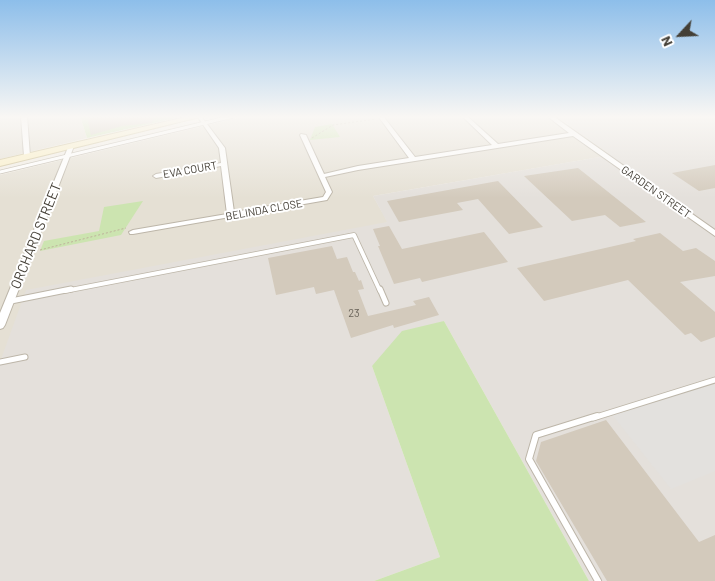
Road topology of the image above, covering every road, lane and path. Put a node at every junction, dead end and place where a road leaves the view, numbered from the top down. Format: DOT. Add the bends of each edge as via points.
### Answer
graph roads {
  1 [pos="26,143"];
  2 [pos="82,143"];
  3 [pos="114,143"];
  4 [pos="219,143"];
  5 [pos="307,143"];
  6 [pos="401,143"];
  7 [pos="493,143"];
  8 [pos="515,143"];
  9 [pos="587,143"];
  10 [pos="71,146"];
  11 [pos="496,146"];
  12 [pos="27,156"];
  13 [pos="67,156"];
  14 [pos="413,159"];
  15 [pos="0,162"];
  16 [pos="224,164"];
  17 [pos="0,172"];
  18 [pos="156,176"];
  19 [pos="322,176"];
  20 [pos="230,215"];
  21 [pos="130,230"];
  22 [pos="715,234"];
  23 [pos="40,250"];
  24 [pos="10,301"];
  25 [pos="386,303"];
  26 [pos="0,325"];
  27 [pos="25,356"];
  28 [pos="0,362"];
  29 [pos="715,380"];
  30 [pos="598,581"];
  1 -- 12 [label="street"];
  2 -- 10 [label="main road"];
  3 -- 13 [label="lane"];
  4 -- 16 [label="street"];
  5 -- 19 [label="street, BELINDA CLOSE"];
  6 -- 14 [label="street"];
  7 -- 11 [label="street"];
  8 -- 11 [label="street"];
  9 -- 22 [label="street, GARDEN STREET"];
  10 -- 12 [label="main road"];
  10 -- 13 [label="street, ORCHARD STREET"];
  11 -- 14 [label="street"];
  12 -- 15 [label="main road"];
  13 -- 17 [label="lane"];
  13 -- 24 [label="street, ORCHARD STREET"];
  14 -- 19 [label="street"];
  16 -- 18 [label="street, EVA COURT"];
  16 -- 20 [label="street"];
  19 -- 20 [label="street, BELINDA CLOSE" via="329,192 325,199"];
  20 -- 21 [label="street, BELINDA CLOSE"];
  21 -- 23 [label="path"];
  24 -- 25 [label="lane" via="354,235"];
  24 -- 26 [label="street, ORCHARD STREET"];
  27 -- 28 [label="lane"];
  29 -- 30 [label="lane" via="536,435 529,459"];
}
